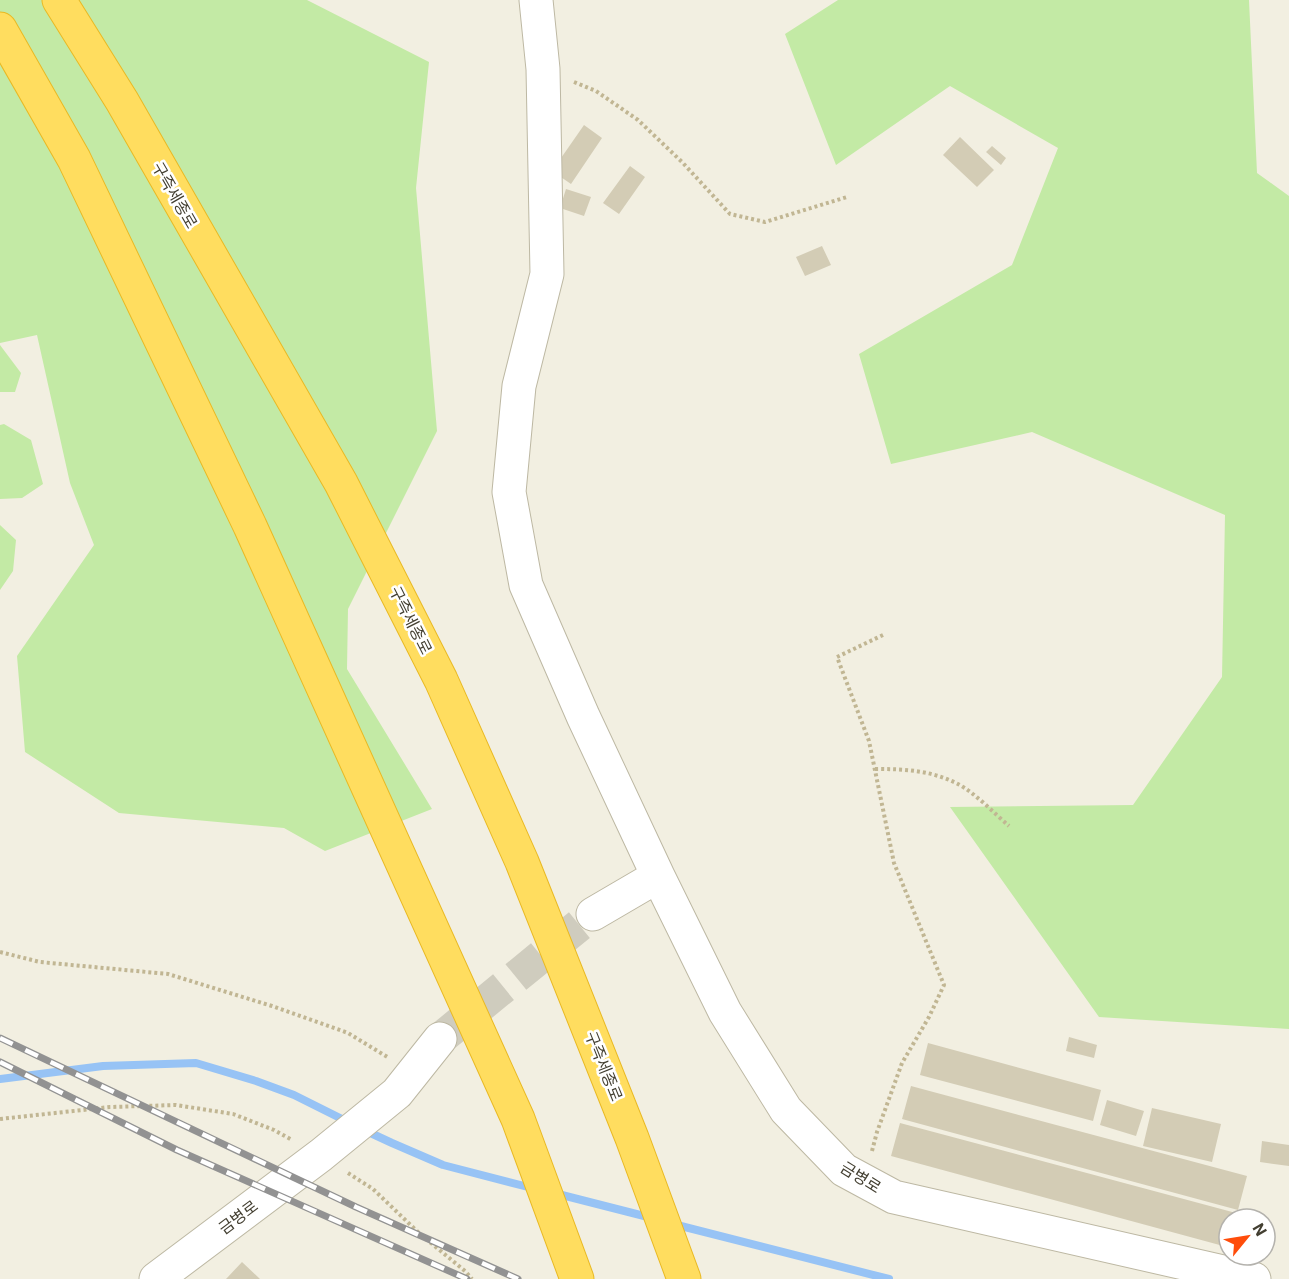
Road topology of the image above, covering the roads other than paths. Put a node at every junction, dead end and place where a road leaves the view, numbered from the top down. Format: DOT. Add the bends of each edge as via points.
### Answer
graph roads {
  1 [pos="59,0"];
  2 [pos="536,0"];
  3 [pos="0,29"];
  4 [pos="658,876"];
  5 [pos="593,914"];
  6 [pos="440,1039"];
  7 [pos="575,1273"];
  8 [pos="156,1279"];
  9 [pos="684,1279"];
  10 [pos="1254,1279"];
  1 -- 9 [label="highway, 구즉세종로" via="341,483 441,680 522,862"];
  2 -- 4 [label="street, 금병로" via="543,69 547,274 519,386 508,492 526,585"];
  3 -- 7 [label="highway" via="74,159 250,526 518,1119"];
  4 -- 5 [label="street"];
  4 -- 10 [label="street, 금병로" via="724,1012 786,1110 844,1170 894,1197"];
  6 -- 8 [label="street, 금병로" via="404,1084 321,1155"];
}
